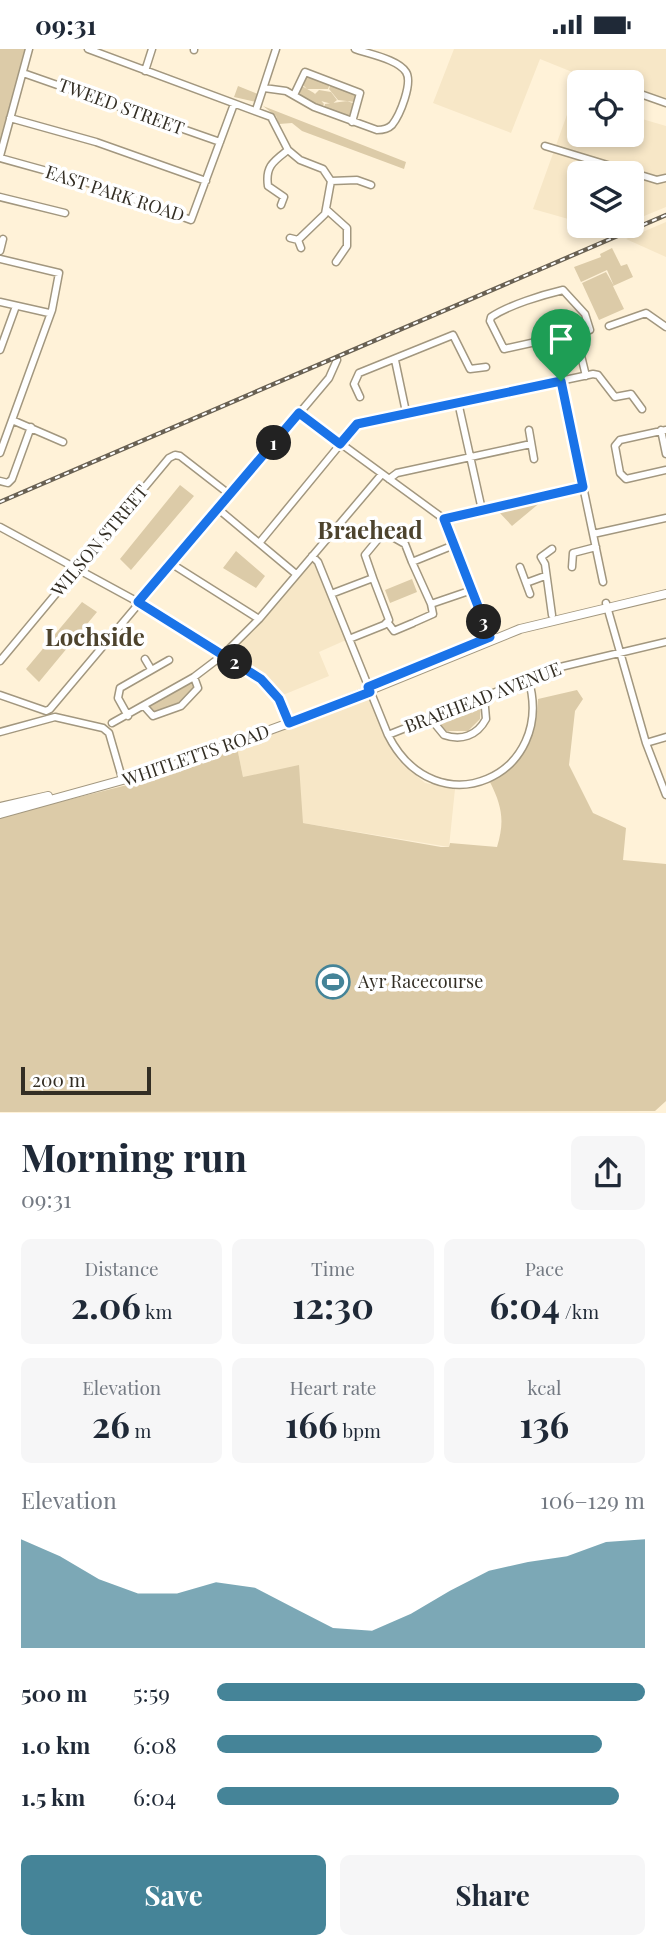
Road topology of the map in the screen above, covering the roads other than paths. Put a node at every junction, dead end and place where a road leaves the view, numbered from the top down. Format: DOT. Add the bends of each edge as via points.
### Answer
graph roads {
  1 [pos="29,49"];
  2 [pos="88,49"];
  3 [pos="152,49"];
  4 [pos="276,49"];
  5 [pos="355,49"];
  6 [pos="145,71"];
  7 [pos="23,73"];
  8 [pos="264,88"];
  9 [pos="644,95"];
  10 [pos="294,96"];
  11 [pos="666,103"];
  12 [pos="234,104"];
  13 [pos="256,110"];
  14 [pos="10,118"];
  15 [pos="352,122"];
  16 [pos="220,142"];
  17 [pos="545,146"];
  18 [pos="288,147"];
  19 [pos="0,157"];
  20 [pos="666,179"];
  21 [pos="206,181"];
  22 [pos="331,181"];
  23 [pos="371,185"];
  24 [pos="0,197"];
  25 [pos="284,197"];
  26 [pos="293,199"];
  27 [pos="281,205"];
  28 [pos="327,210"];
  29 [pos="65,213"];
  30 [pos="3,239"];
  31 [pos="301,248"];
  32 [pos="0,251"];
  33 [pos="0,259"];
  34 [pos="336,262"];
  35 [pos="0,302"];
  36 [pos="16,306"];
  37 [pos="49,313"];
  38 [pos="609,326"];
  39 [pos="666,327"];
  40 [pos="576,335"];
  41 [pos="0,350"];
  42 [pos="337,360"];
  43 [pos="395,360"];
  44 [pos="486,367"];
  45 [pos="586,376"];
  46 [pos="561,381"];
  47 [pos="360,397"];
  48 [pos="458,402"];
  49 [pos="642,408"];
  50 [pos="406,412"];
  51 [pos="299,413"];
  52 [pos="12,420"];
  53 [pos="31,427"];
  54 [pos="529,430"];
  55 [pos="664,430"];
  56 [pos="63,442"];
  57 [pos="340,444"];
  58 [pos="531,444"];
  59 [pos="1,448"];
  60 [pos="666,454"];
  61 [pos="470,457"];
  62 [pos="534,459"];
  63 [pos="666,470"];
  64 [pos="385,476"];
  65 [pos="0,481"];
  66 [pos="583,487"];
  67 [pos="229,494"];
  68 [pos="217,508"];
  69 [pos="482,510"];
  70 [pos="666,518"];
  71 [pos="444,519"];
  72 [pos="0,527"];
  73 [pos="593,534"];
  74 [pos="260,542"];
  75 [pos="454,545"];
  76 [pos="596,547"];
  77 [pos="552,549"];
  78 [pos="312,556"];
  79 [pos="412,562"];
  80 [pos="172,563"];
  81 [pos="520,567"];
  82 [pos="572,567"];
  83 [pos="77,570"];
  84 [pos="296,574"];
  85 [pos="545,576"];
  86 [pos="373,577"];
  87 [pos="603,582"];
  88 [pos="526,583"];
  89 [pos="472,590"];
  90 [pos="666,592"];
  91 [pos="331,594"];
  92 [pos="530,594"];
  93 [pos="138,602"];
  94 [pos="431,604"];
  95 [pos="607,606"];
  96 [pos="552,615"];
  97 [pos="259,619"];
  98 [pos="388,623"];
  99 [pos="490,637"];
  100 [pos="349,639"];
  101 [pos="666,642"];
  102 [pos="620,654"];
  103 [pos="223,655"];
  104 [pos="145,659"];
  105 [pos="169,660"];
  106 [pos="0,661"];
  107 [pos="151,669"];
  108 [pos="194,677"];
  109 [pos="528,678"];
  110 [pos="369,689"];
  111 [pos="0,695"];
  112 [pos="484,696"];
  113 [pos="144,706"];
  114 [pos="128,716"];
  115 [pos="430,719"];
  116 [pos="289,721"];
  117 [pos="112,723"];
  118 [pos="0,732"];
  119 [pos="388,735"];
  120 [pos="666,737"];
  121 [pos="646,743"];
  122 [pos="122,778"];
  123 [pos="666,795"];
  124 [pos="0,807"];
  125 [pos="0,814"];
  1 -- 7 [label="street"];
  2 -- 6 [label="street"];
  3 -- 6 [label="street"];
  4 -- 8 [label="street"];
  5 -- 15 [label="street" via="405,70 409,80 393,124 381,130"];
  6 -- 12 [label="street"];
  7 -- 14 [label="street"];
  7 -- 16 [label="street, TWEED STREET"];
  8 -- 10 [label="street"];
  8 -- 13 [label="street"];
  9 -- 11 [label="street"];
  10 -- 15 [label="street"];
  10 -- 15 [label="street" via="305,72 360,93"];
  12 -- 13 [label="street"];
  12 -- 16 [label="street, EAST PARK ROAD"];
  13 -- 18 [label="street" via="271,117"];
  14 -- 19 [label="street"];
  14 -- 21 [label="street"];
  16 -- 21 [label="street, EAST PARK ROAD"];
  17 -- 20 [label="street"];
  18 -- 22 [label="street" via="300,160 323,169"];
  18 -- 25 [label="street" via="267,171 268,186"];
  19 -- 21 [label="street, EAST PARK ROAD" via="191,220"];
  22 -- 23 [label="street" via="357,180"];
  22 -- 28 [label="street"];
  24 -- 29 [label="street"];
  25 -- 26 [label="street"];
  25 -- 27 [label="street"];
  28 -- 31 [label="street" via="294,239"];
  28 -- 34 [label="street" via="347,227 346,246"];
  30 -- 32 [label="street"];
  33 -- 37 [label="street" via="59,273"];
  35 -- 36 [label="street"];
  36 -- 37 [label="street"];
  36 -- 41 [label="street"];
  37 -- 52 [label="street"];
  38 -- 39 [label="street" via="646,313"];
  40 -- 40 [label="street" via="505,348 490,321 495,314 527,300 563,290 589,321 590,330"];
  40 -- 45 [label="street"];
  42 -- 51 [label="street" via="328,379"];
  43 -- 44 [label="street" via="453,335 470,369"];
  43 -- 47 [label="street" via="359,373 354,384"];
  43 -- 50 [label="street"];
  45 -- 46 [label="street"];
  45 -- 49 [label="street" via="598,375 615,397 631,394"];
  46 -- 48 [label="street"];
  46 -- 66 [label="street"];
  48 -- 50 [label="street"];
  48 -- 61 [label="street"];
  50 -- 57 [label="street" via="357,424"];
  51 -- 57 [label="street"];
  51 -- 67 [label="street"];
  52 -- 53 [label="street"];
  52 -- 59 [label="street"];
  53 -- 56 [label="street"];
  53 -- 65 [label="street" via="12,479"];
  54 -- 58 [label="street"];
  55 -- 60 [label="street"];
  55 -- 63 [label="street" via="620,440 615,446 620,473 626,479"];
  57 -- 64 [label="street"];
  57 -- 74 [label="street"];
  58 -- 61 [label="street"];
  58 -- 62 [label="street"];
  61 -- 64 [label="street"];
  61 -- 69 [label="street"];
  64 -- 71 [label="street"];
  64 -- 78 [label="street"];
  66 -- 69 [label="street"];
  66 -- 73 [label="street"];
  67 -- 68 [label="street"];
  67 -- 83 [label="street, WILSON STREET" via="175,454"];
  68 -- 74 [label="street"];
  68 -- 80 [label="street"];
  69 -- 71 [label="street"];
  70 -- 73 [label="street"];
  71 -- 75 [label="street"];
  72 -- 83 [label="street"];
  73 -- 76 [label="street"];
  74 -- 84 [label="street"];
  75 -- 79 [label="street"];
  75 -- 89 [label="street"];
  76 -- 82 [label="street" via="573,553"];
  76 -- 87 [label="street"];
  77 -- 85 [label="street" via="541,557"];
  78 -- 84 [label="street"];
  78 -- 91 [label="street"];
  79 -- 86 [label="street" via="405,544 384,532 365,555"];
  79 -- 94 [label="street"];
  80 -- 93 [label="street"];
  80 -- 97 [label="street"];
  81 -- 88 [label="street"];
  83 -- 93 [label="street"];
  83 -- 106 [label="street, WILSON STREET"];
  84 -- 97 [label="street"];
  85 -- 88 [label="street"];
  85 -- 96 [label="street"];
  86 -- 91 [label="street"];
  86 -- 98 [label="street"];
  88 -- 92 [label="street"];
  89 -- 94 [label="street"];
  89 -- 99 [label="street"];
  90 -- 95 [label="main road, WHITLETTS ROAD"];
  91 -- 100 [label="street"];
  93 -- 103 [label="street"];
  93 -- 111 [label="street" via="46,711"];
  94 -- 98 [label="street" via="433,614 394,631"];
  95 -- 96 [label="main road, WHITLETTS ROAD"];
  95 -- 102 [label="street"];
  95 -- 110 [label="main road, WHITLETTS ROAD" via="520,629"];
  96 -- 99 [label="main road, WHITLETTS ROAD"];
  97 -- 103 [label="street"];
  98 -- 100 [label="street"];
  99 -- 110 [label="main road, WHITLETTS ROAD"];
  100 -- 110 [label="street"];
  101 -- 102 [label="street, BRAEHEAD AVENUE"];
  102 -- 109 [label="street, BRAEHEAD AVENUE"];
  102 -- 121 [label="street"];
  103 -- 108 [label="street"];
  103 -- 116 [label="street" via="272,689"];
  104 -- 107 [label="street"];
  105 -- 107 [label="street"];
  107 -- 114 [label="street" via="119,690 118,698"];
  108 -- 113 [label="street"];
  108 -- 113 [label="street" via="198,688 181,706 153,716"];
  109 -- 112 [label="street, BRAEHEAD AVENUE"];
  109 -- 119 [label="street" via="533,702 530,734 520,754 478,784 445,784 422,775 399,757"];
  110 -- 116 [label="main road, WHITLETTS ROAD"];
  110 -- 119 [label="street"];
  112 -- 115 [label="street, BRAEHEAD AVENUE"];
  112 -- 115 [label="street" via="486,719 470,736 444,735"];
  113 -- 114 [label="street"];
  114 -- 117 [label="street"];
  115 -- 119 [label="street, BRAEHEAD AVENUE"];
  116 -- 122 [label="main road, WHITLETTS ROAD"];
  116 -- 125 [label="main road, WHITLETTS ROAD" via="123,782"];
  118 -- 122 [label="street" via="55,717 103,728 109,733"];
  120 -- 121 [label="street"];
  121 -- 123 [label="street"];
  122 -- 124 [label="main road, WHITLETTS ROAD"];
}
